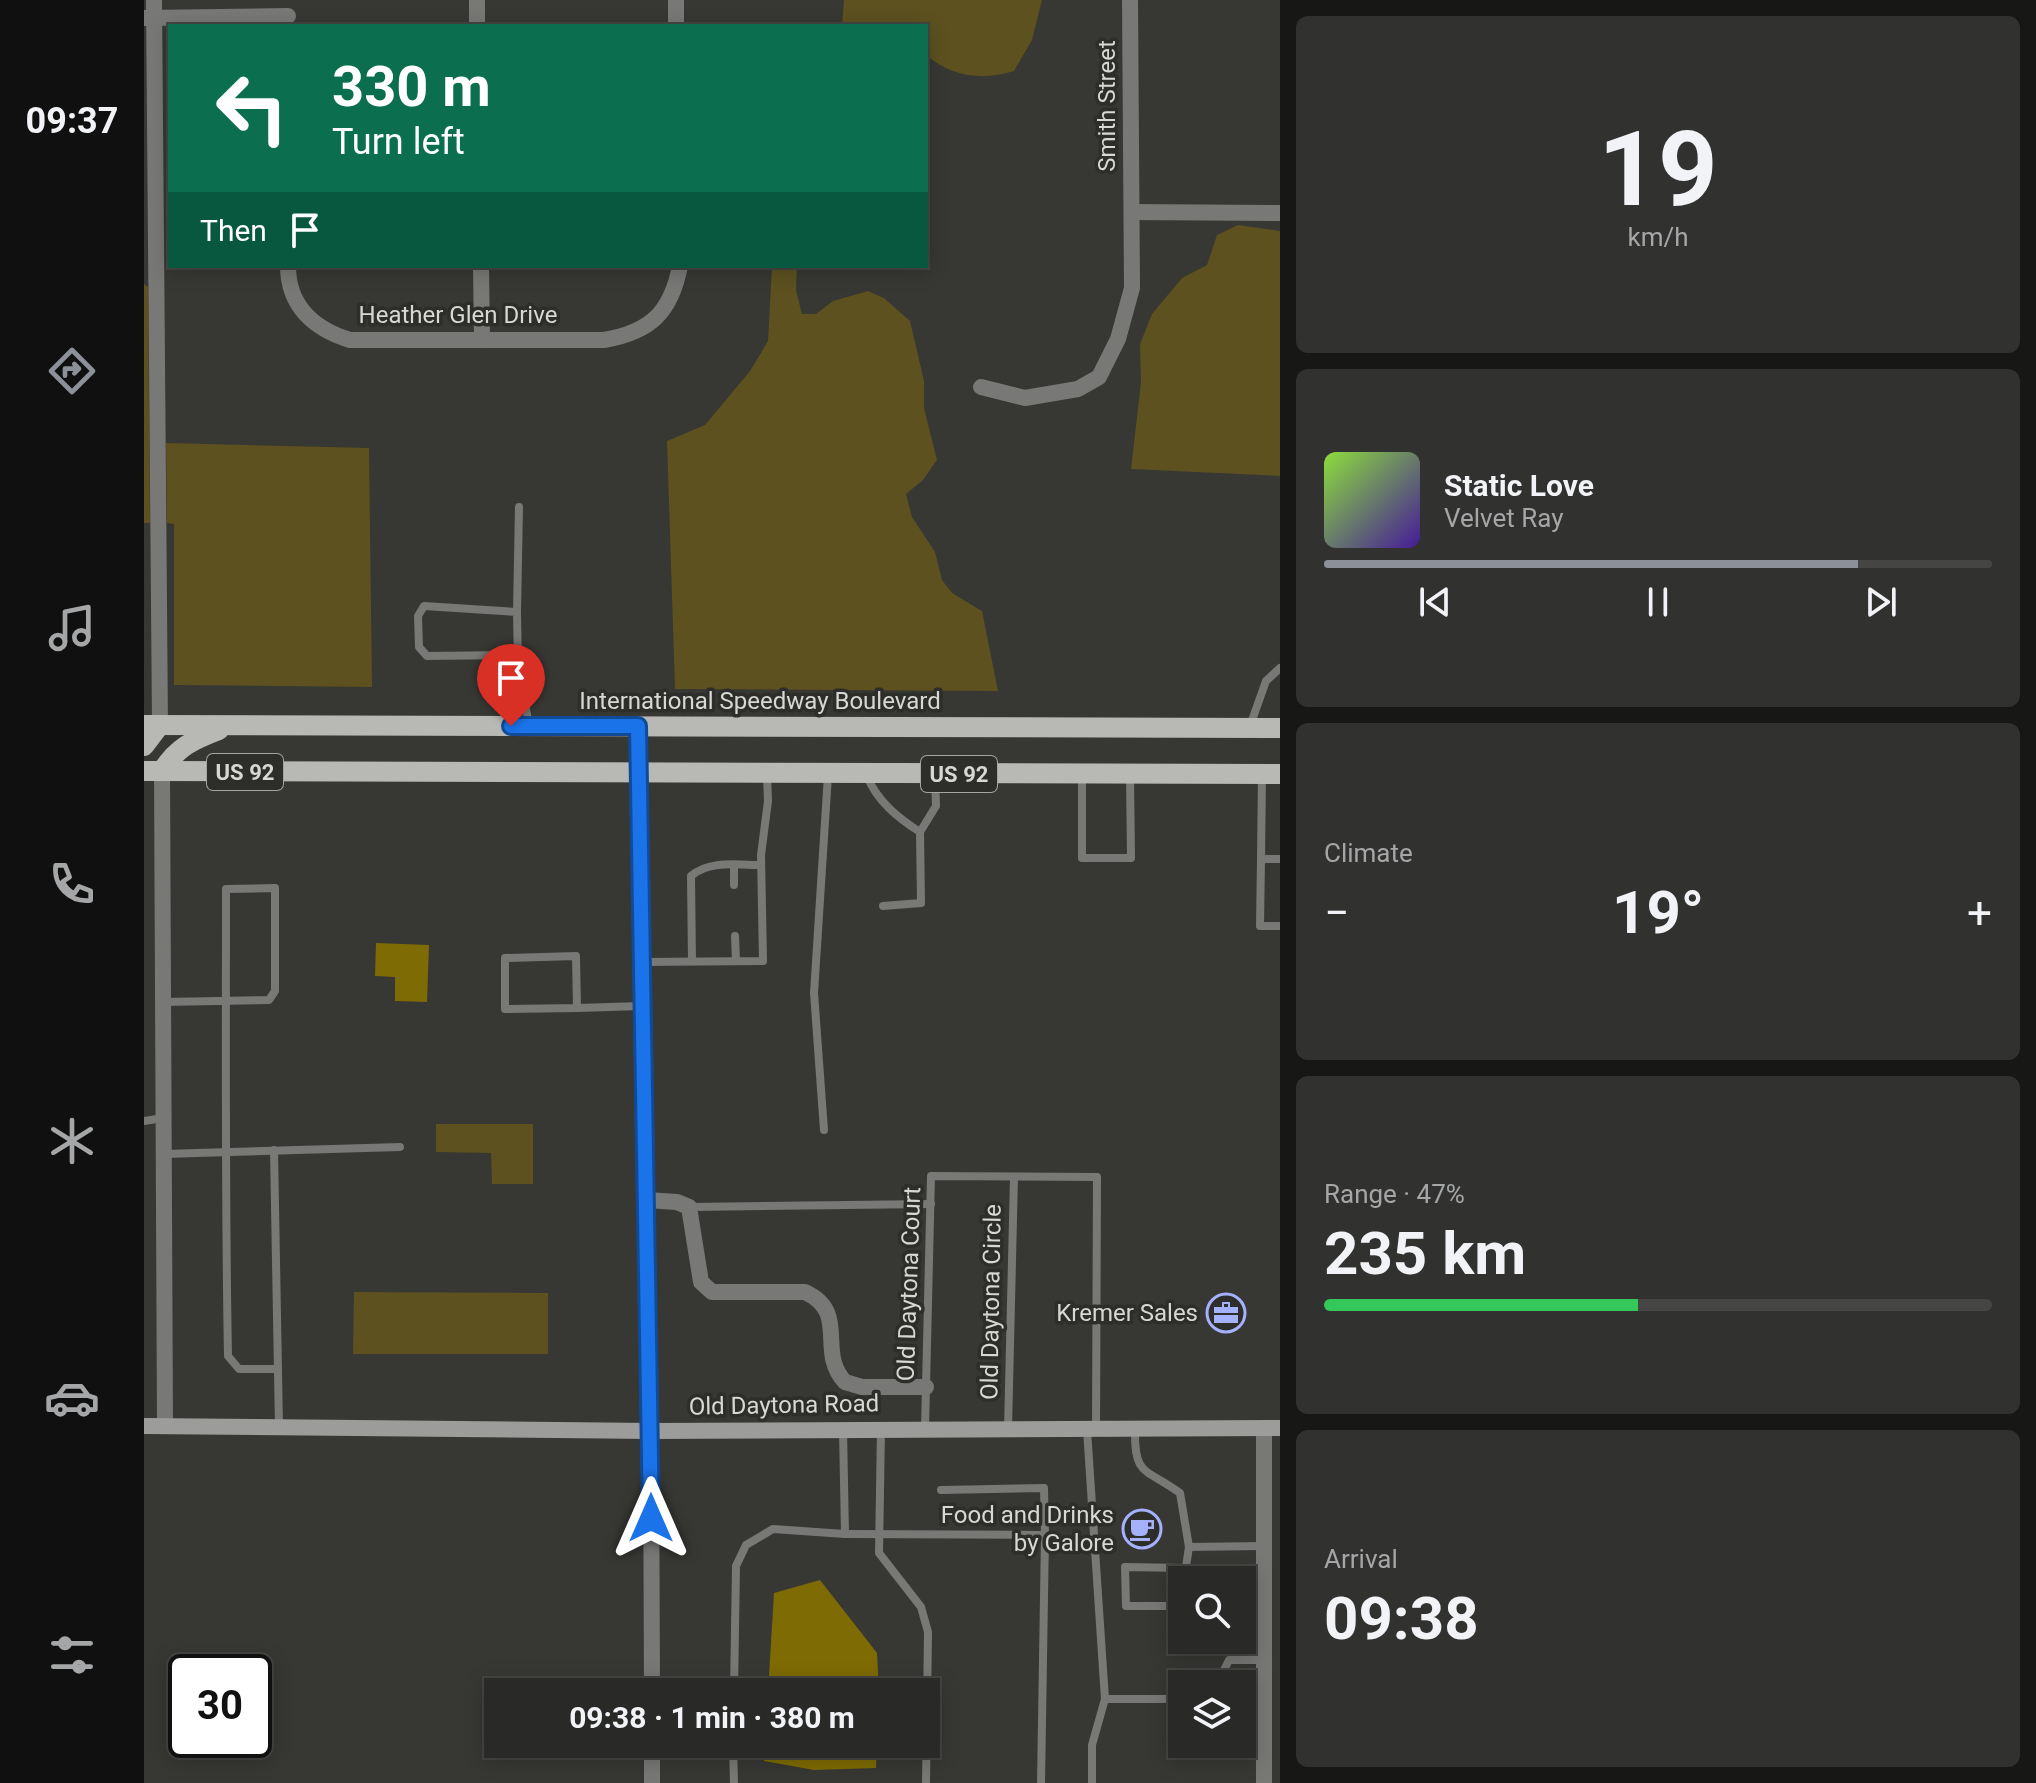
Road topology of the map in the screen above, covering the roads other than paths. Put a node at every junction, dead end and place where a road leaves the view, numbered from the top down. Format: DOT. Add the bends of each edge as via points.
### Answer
graph roads {
  1 [pos="154,0"];
  2 [pos="477,0"];
  3 [pos="676,0"];
  4 [pos="1130,0"];
  5 [pos="288,14"];
  6 [pos="149,18"];
  7 [pos="477,24"];
  8 [pos="676,24"];
  9 [pos="1132,212"];
  10 [pos="1280,213"];
  11 [pos="288,268"];
  12 [pos="481,268"];
  13 [pos="680,268"];
  14 [pos="482,340"];
  15 [pos="981,387"];
  16 [pos="519,507"];
  17 [pos="517,612"];
  18 [pos="518,655"];
  19 [pos="1280,668"];
  20 [pos="152,725"];
  21 [pos="230,725"];
  22 [pos="529,726"];
  23 [pos="638,726"];
  24 [pos="1249,728"];
  25 [pos="1280,728"];
  26 [pos="144,746"];
  27 [pos="153,771"];
  28 [pos="637,773"];
  29 [pos="767,773"];
  30 [pos="828,773"];
  31 [pos="866,773"];
  32 [pos="935,774"];
  33 [pos="1082,774"];
  34 [pos="1130,774"];
  35 [pos="1271,774"];
  36 [pos="920,832"];
  37 [pos="1261,859"];
  38 [pos="1280,859"];
  39 [pos="734,865"];
  40 [pos="761,865"];
  41 [pos="734,885"];
  42 [pos="883,906"];
  43 [pos="1280,926"];
  44 [pos="735,936"];
  45 [pos="692,961"];
  46 [pos="736,961"];
  47 [pos="641,962"];
  48 [pos="226,1000"];
  49 [pos="163,1002"];
  50 [pos="642,1006"];
  51 [pos="577,1008"];
  52 [pos="164,1118"];
  53 [pos="144,1121"];
  54 [pos="824,1130"];
  55 [pos="400,1147"];
  56 [pos="274,1150"];
  57 [pos="225,1152"];
  58 [pos="164,1154"];
  59 [pos="1014,1177"];
  60 [pos="646,1200"];
  61 [pos="931,1204"];
  62 [pos="689,1207"];
  63 [pos="278,1369"];
  64 [pos="926,1387"];
  65 [pos="144,1426"];
  66 [pos="165,1426"];
  67 [pos="279,1427"];
  68 [pos="881,1428"];
  69 [pos="925,1428"];
  70 [pos="1272,1428"];
  71 [pos="843,1429"];
  72 [pos="1008,1429"];
  73 [pos="1092,1430"];
  74 [pos="1135,1430"];
  75 [pos="651,1431"];
  76 [pos="941,1490"];
  77 [pos="845,1534"];
  78 [pos="880,1535"];
  79 [pos="1045,1535"];
  80 [pos="1264,1546"];
  81 [pos="1189,1547"];
  82 [pos="1186,1566"];
  83 [pos="1168,1568"];
  84 [pos="1168,1606"];
  85 [pos="1264,1660"];
  86 [pos="1224,1670"];
  87 [pos="652,1678"];
  88 [pos="734,1678"];
  89 [pos="1105,1699"];
  90 [pos="1168,1699"];
  91 [pos="652,1758"];
  92 [pos="733,1758"];
  93 [pos="652,1783"];
  94 [pos="734,1783"];
  95 [pos="926,1783"];
  96 [pos="1041,1783"];
  97 [pos="1092,1783"];
  98 [pos="1264,1783"];
  1 -- 6 [label="street"];
  2 -- 7 [label="street"];
  3 -- 8 [label="street"];
  4 -- 9 [label="street, Smith Street"];
  5 -- 6 [label="street"];
  6 -- 20 [label="street"];
  9 -- 10 [label="street"];
  9 -- 15 [label="street, Smith Street" via="1132,288 1118,339 1099,377 1078,389 1025,398"];
  11 -- 14 [label="street, Heather Glen Drive" via="297,305 334,335 350,340"];
  12 -- 14 [label="street"];
  13 -- 14 [label="street, Heather Glen Drive" via="663,311 629,336"];
  16 -- 17 [label="lane"];
  17 -- 18 [label="lane"];
  17 -- 18 [label="lane" via="424,606 418,616 419,647 427,656"];
  18 -- 22 [label="lane"];
  19 -- 24 [label="lane" via="1266,681"];
  20 -- 21 [label="main road, International Speedway Boulevard / US 92"];
  20 -- 26 [label="main road"];
  21 -- 22 [label="main road, International Speedway Boulevard / US 92"];
  21 -- 27 [label="main road" via="186,743"];
  22 -- 23 [label="main road, International Speedway Boulevard / US 92"];
  23 -- 24 [label="main road, International Speedway Boulevard / US 92"];
  23 -- 28 [label="street"];
  24 -- 25 [label="main road, International Speedway Boulevard / US 92"];
  27 -- 28 [label="main road, US 92"];
  27 -- 49 [label="street"];
  28 -- 29 [label="main road, US 92"];
  28 -- 47 [label="street"];
  29 -- 30 [label="main road, US 92"];
  29 -- 40 [label="lane"];
  30 -- 31 [label="main road, US 92"];
  30 -- 54 [label="lane" via="814,993"];
  31 -- 32 [label="main road, US 92"];
  31 -- 36 [label="lane" via="873,790 899,819"];
  32 -- 33 [label="main road, US 92"];
  32 -- 36 [label="lane" via="936,806"];
  33 -- 34 [label="main road, US 92"];
  33 -- 34 [label="lane" via="1082,858 1131,858"];
  34 -- 35 [label="main road, US 92"];
  35 -- 37 [label="lane"];
  36 -- 42 [label="lane" via="921,903"];
  37 -- 38 [label="lane"];
  37 -- 43 [label="lane" via="1260,926"];
  39 -- 40 [label="lane"];
  39 -- 41 [label="lane"];
  39 -- 45 [label="lane" via="699,868 691,876"];
  40 -- 46 [label="lane" via="763,961"];
  44 -- 46 [label="lane"];
  45 -- 46 [label="lane"];
  45 -- 47 [label="lane"];
  47 -- 50 [label="street"];
  48 -- 48 [label="lane" via="269,1000 275,991 275,888 226,889"];
  48 -- 49 [label="lane"];
  48 -- 57 [label="lane"];
  49 -- 52 [label="street"];
  50 -- 51 [label="lane"];
  50 -- 60 [label="street"];
  51 -- 51 [label="lane" via="576,956 505,958 505,1009"];
  52 -- 53 [label="lane"];
  52 -- 58 [label="street"];
  55 -- 56 [label="lane"];
  56 -- 57 [label="lane"];
  56 -- 63 [label="lane"];
  57 -- 58 [label="lane"];
  57 -- 63 [label="lane" via="228,1356 239,1369"];
  58 -- 66 [label="street"];
  59 -- 61 [label="lane, Old Daytona Court" via="931,1176"];
  59 -- 72 [label="lane, Old Daytona Circle"];
  59 -- 73 [label="lane, Old Daytona Circle" via="1097,1177"];
  60 -- 62 [label="street"];
  60 -- 75 [label="street"];
  61 -- 62 [label="lane"];
  61 -- 64 [label="lane, Old Daytona Court"];
  62 -- 64 [label="street" via="701,1282 712,1292 805,1292 818,1298 829,1313 832,1362 845,1382"];
  63 -- 67 [label="lane"];
  64 -- 69 [label="lane, Old Daytona Court"];
  65 -- 66 [label="street, Old Daytona Road"];
  66 -- 67 [label="street, Old Daytona Road"];
  67 -- 75 [label="street, Old Daytona Road"];
  68 -- 69 [label="street, Old Daytona Road"];
  68 -- 71 [label="street, Old Daytona Road"];
  68 -- 78 [label="lane"];
  69 -- 72 [label="street, Old Daytona Road"];
  70 -- 74 [label="street, Old Daytona Road"];
  70 -- 80 [label="street"];
  71 -- 75 [label="street, Old Daytona Road"];
  71 -- 77 [label="lane"];
  72 -- 73 [label="street, Old Daytona Road"];
  73 -- 74 [label="street, Old Daytona Road"];
  73 -- 89 [label="lane"];
  74 -- 81 [label="lane" via="1134,1456 1141,1470 1180,1493"];
  75 -- 87 [label="street"];
  76 -- 79 [label="lane" via="1044,1488"];
  77 -- 78 [label="lane"];
  77 -- 88 [label="lane" via="773,1529 746,1545 736,1566"];
  78 -- 79 [label="lane"];
  78 -- 95 [label="lane" via="879,1553 921,1607 928,1632"];
  79 -- 96 [label="lane"];
  80 -- 81 [label="lane"];
  80 -- 85 [label="street"];
  81 -- 82 [label="lane"];
  83 -- 84 [label="lane" via="1125,1567 1126,1606"];
  85 -- 86 [label="lane" via="1229,1660"];
  85 -- 98 [label="street"];
  89 -- 90 [label="lane"];
  89 -- 97 [label="lane" via="1092,1745"];
  91 -- 93 [label="street"];
  92 -- 94 [label="lane"];
}
